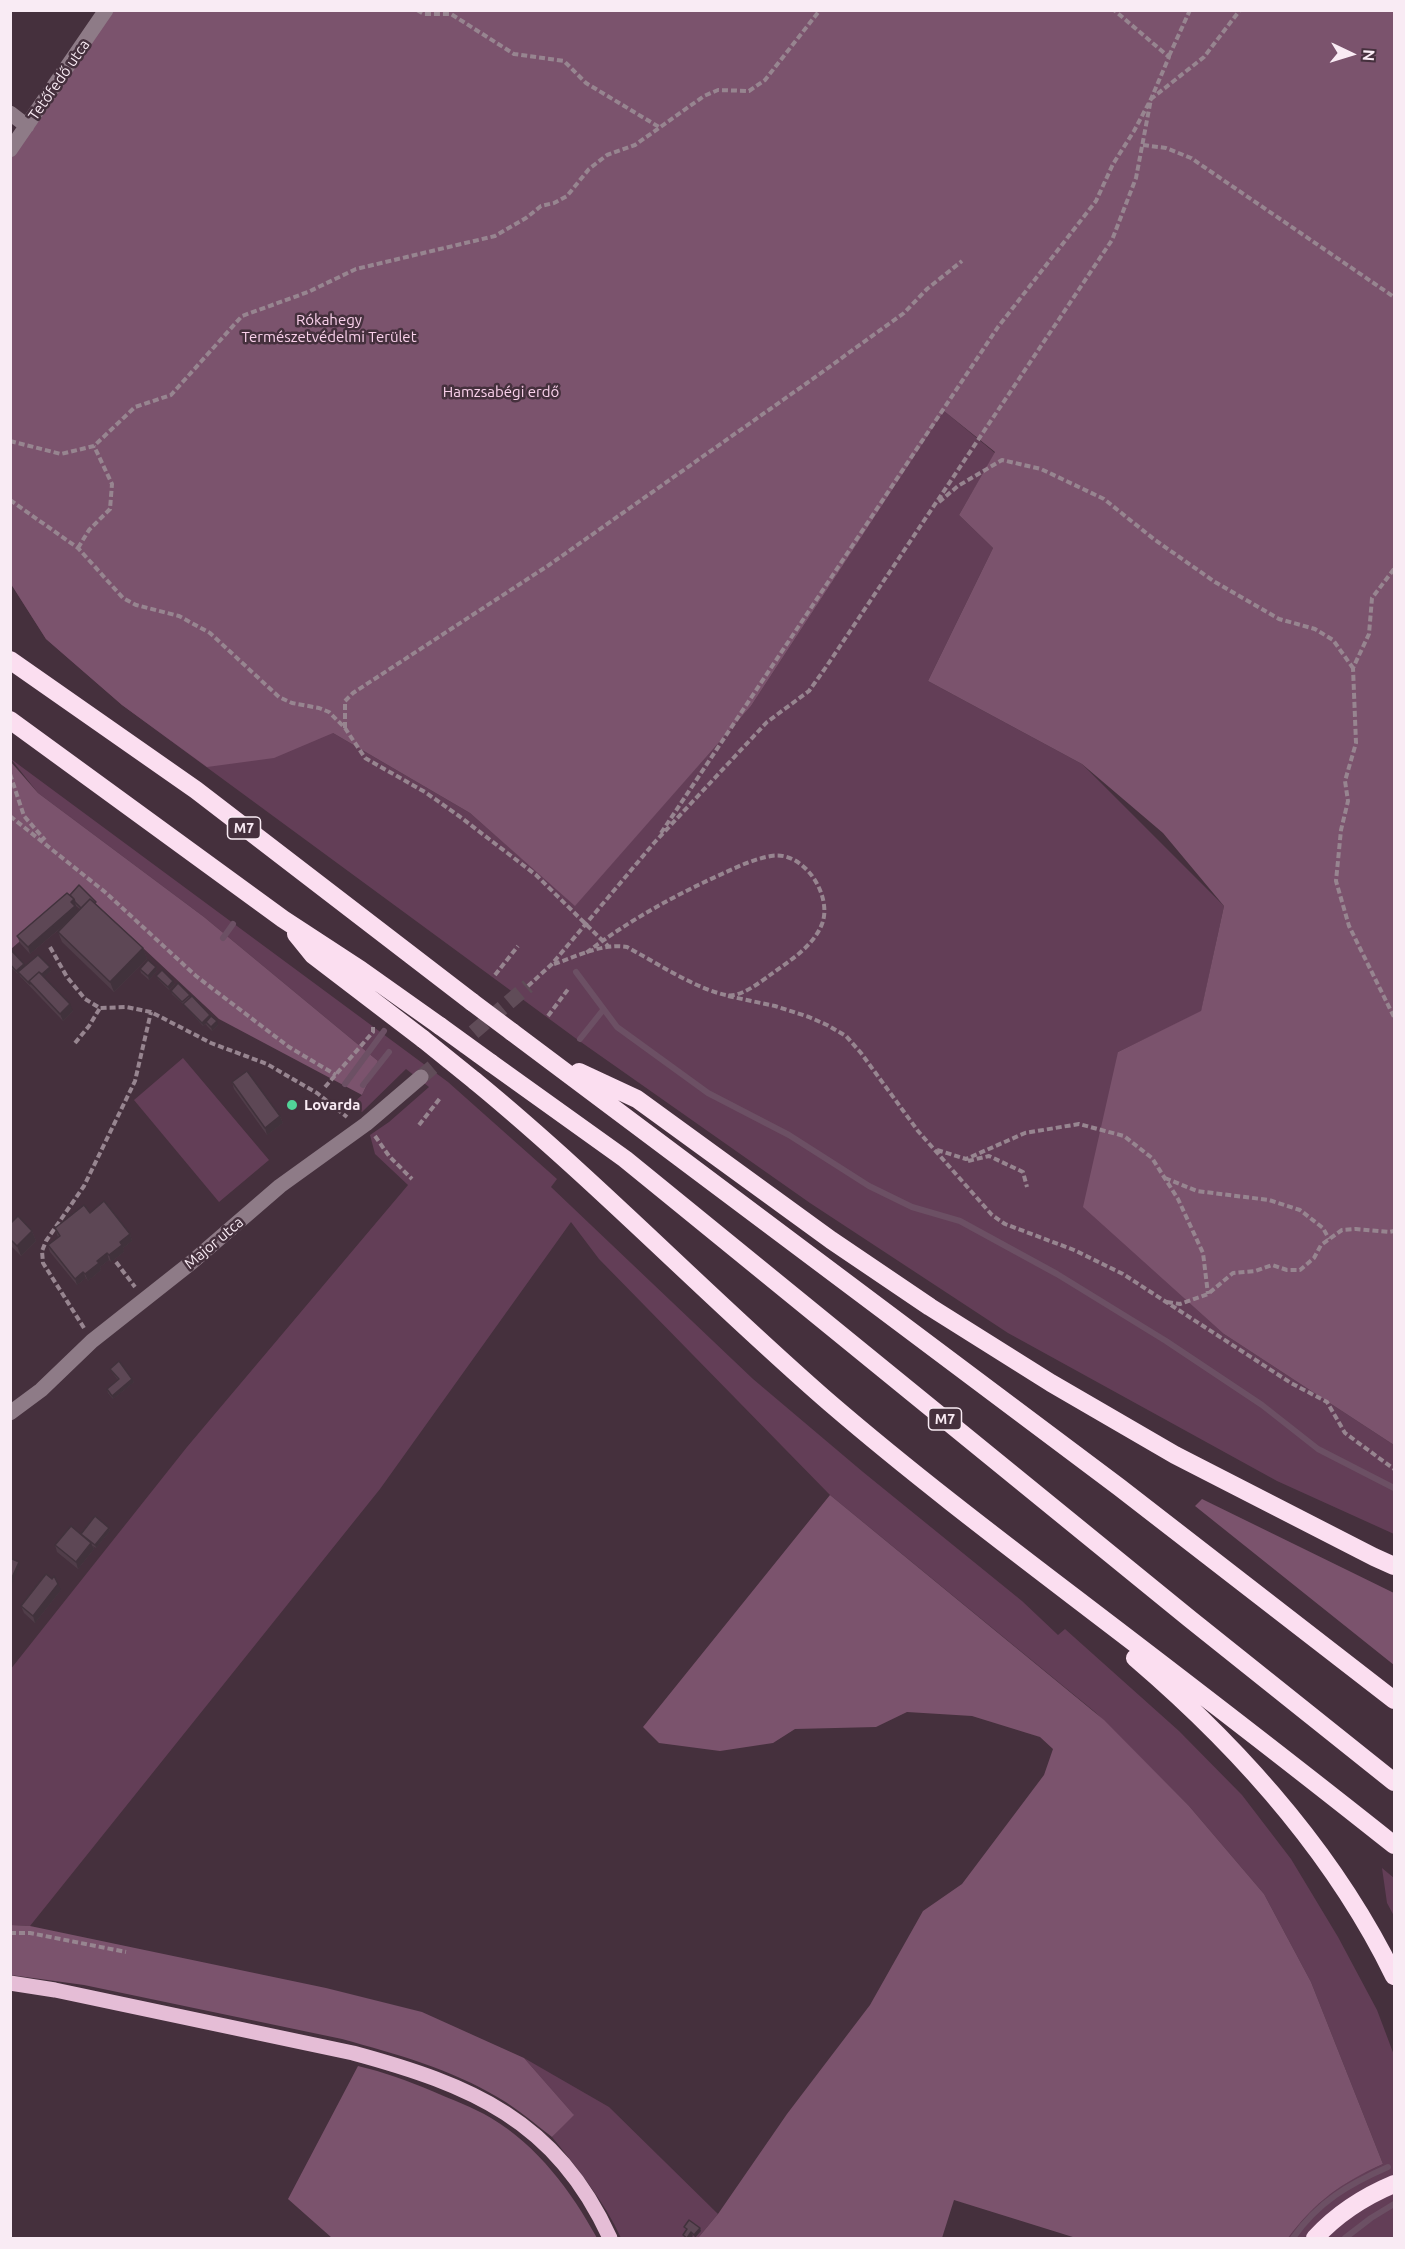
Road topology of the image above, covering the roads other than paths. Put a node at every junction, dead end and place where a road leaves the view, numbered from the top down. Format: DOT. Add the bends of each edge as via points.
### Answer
graph roads {
  1 [pos="106,10"];
  2 [pos="10,113"];
  3 [pos="27,126"];
  4 [pos="10,150"];
  5 [pos="10,660"];
  6 [pos="10,720"];
  7 [pos="283,919"];
  8 [pos="545,1057"];
  9 [pos="421,1077"];
  10 [pos="10,1413"];
  11 [pos="991,1534"];
  12 [pos="1395,1566"];
  13 [pos="1395,1700"];
  14 [pos="1395,1782"];
  15 [pos="1395,1845"];
  16 [pos="1395,1976"];
  17 [pos="10,1983"];
  18 [pos="1395,2184"];
  19 [pos="610,2238"];
  20 [pos="1315,2238"];
  1 -- 3 [label="street, Tetőfedő utca"];
  2 -- 3 [label="street"];
  3 -- 4 [label="street, Tetőfedő utca"];
  5 -- 8 [label="highway, M7, bridge" via="196,790"];
  6 -- 7 [label="highway, M7"];
  7 -- 11 [label="highway, bridge" via="313,955 523,1120 756,1337"];
  7 -- 14 [label="highway, M7, bridge" via="361,970 625,1159"];
  8 -- 12 [label="highway" via="638,1099 851,1253 1051,1383 1175,1455"];
  8 -- 13 [label="highway, M7" via="1100,1473"];
  9 -- 10 [label="street, Major utca" via="366,1124 280,1186"];
  11 -- 15 [label="highway"];
  11 -- 16 [label="highway" via="1169,1687 1263,1783 1340,1881"];
  17 -- 19 [label="main road" via="353,2053 453,2084 500,2109 543,2143 578,2183"];
  18 -- 20 [label="highway" via="1354,2203"];
}
